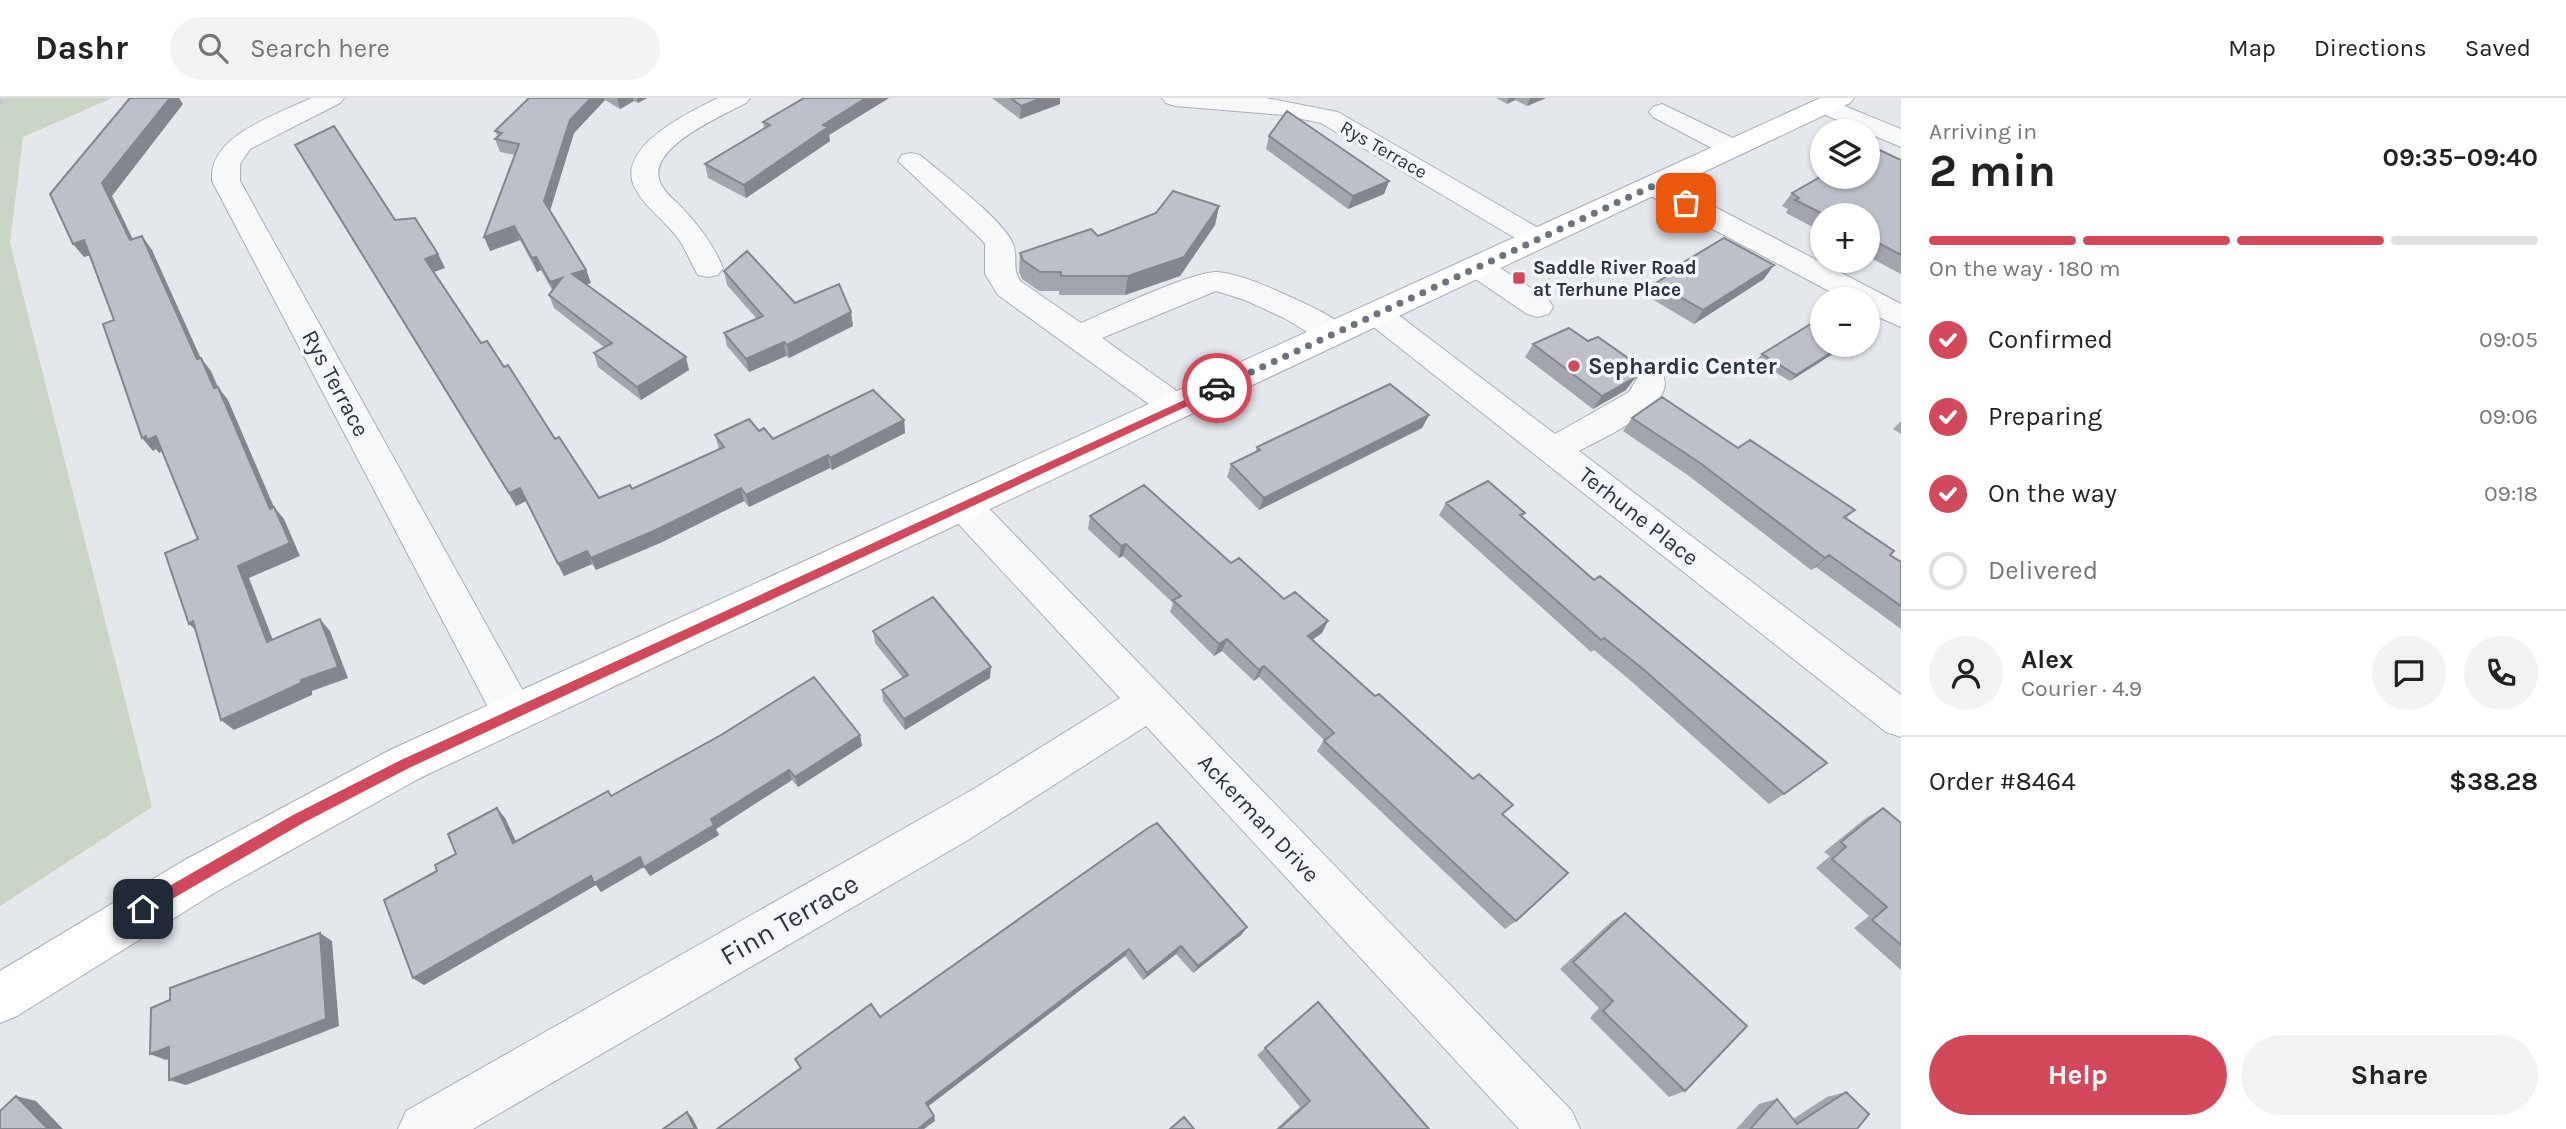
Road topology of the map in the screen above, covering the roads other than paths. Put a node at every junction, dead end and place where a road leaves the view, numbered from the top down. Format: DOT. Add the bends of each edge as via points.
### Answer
graph roads {
  1 [pos="331,98"];
  2 [pos="737,98"];
  3 [pos="1175,98"];
  4 [pos="1833,102"];
  5 [pos="1662,112"];
  6 [pos="1901,139"];
  7 [pos="1732,148"];
  8 [pos="911,161"];
  9 [pos="1653,186"];
  10 [pos="1537,239"];
  11 [pos="1478,267"];
  12 [pos="708,268"];
  13 [pos="1844,287"];
  14 [pos="1880,306"];
  15 [pos="1538,307"];
  16 [pos="1377,314"];
  17 [pos="1901,317"];
  18 [pos="1333,334"];
  19 [pos="1078,336"];
  20 [pos="1651,382"];
  21 [pos="1176,407"];
  22 [pos="1554,450"];
  23 [pos="964,506"];
  24 [pos="1149,701"];
  25 [pos="513,713"];
  26 [pos="1901,719"];
  27 [pos="0,999"];
  28 [pos="424,1129"];
  29 [pos="1555,1129"];
  1 -- 25 [label="street, Rys Terrace" via="241,143 224,168 226,181"];
  2 -- 12 [label="street" via="666,139 643,163 648,187 690,233"];
  3 -- 10 [label="street, Rys Terrace" via="1283,107 1329,117"];
  4 -- 6 [label="street"];
  4 -- 7 [label="main road"];
  5 -- 7 [label="street"];
  7 -- 9 [label="main road"];
  8 -- 19 [label="street" via="991,232 999,244 1000,274 1009,288"];
  9 -- 10 [label="main road"];
  9 -- 13 [label="street"];
  10 -- 11 [label="main road"];
  11 -- 15 [label="street"];
  11 -- 16 [label="main road"];
  14 -- 17 [label="street"];
  16 -- 18 [label="main road"];
  16 -- 22 [label="street, Terhune Place"];
  18 -- 19 [label="street" via="1256,293 1216,281"];
  18 -- 21 [label="main road"];
  19 -- 21 [label="street"];
  20 -- 22 [label="street" via="1641,400"];
  21 -- 23 [label="main road"];
  22 -- 26 [label="street, Terhune Place"];
  23 -- 24 [label="street, Ackerman Drive"];
  23 -- 25 [label="main road"];
  24 -- 28 [label="street, Finn Terrace" via="986,807"];
  24 -- 29 [label="street, Ackerman Drive"];
  25 -- 27 [label="main road" via="298,819 181,885"];
}
